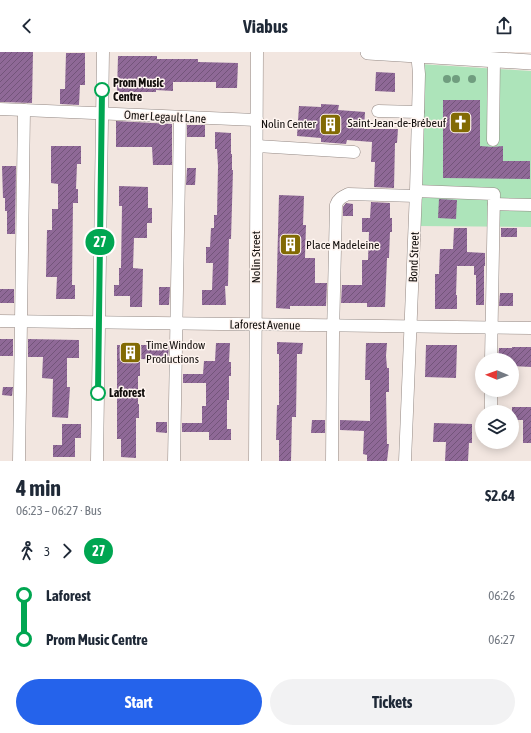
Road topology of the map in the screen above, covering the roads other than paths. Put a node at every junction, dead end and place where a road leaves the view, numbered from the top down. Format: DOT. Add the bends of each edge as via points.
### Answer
graph roads {
  1 [pos="103,52"];
  2 [pos="257,52"];
  3 [pos="368,52"];
  4 [pos="417,53"];
  5 [pos="494,60"];
  6 [pos="531,62"];
  7 [pos="0,109"];
  8 [pos="24,110"];
  9 [pos="378,111"];
  10 [pos="418,112"];
  11 [pos="102,114"];
  12 [pos="180,117"];
  13 [pos="257,120"];
  14 [pos="493,140"];
  15 [pos="257,146"];
  16 [pos="354,152"];
  17 [pos="416,194"];
  18 [pos="494,204"];
  19 [pos="531,205"];
  20 [pos="0,321"];
  21 [pos="20,321"];
  22 [pos="99,322"];
  23 [pos="177,324"];
  24 [pos="256,325"];
  25 [pos="333,326"];
  26 [pos="411,327"];
  27 [pos="491,328"];
  28 [pos="531,328"];
  29 [pos="491,353"];
  30 [pos="18,461"];
  31 [pos="97,461"];
  32 [pos="174,461"];
  33 [pos="255,461"];
  34 [pos="332,461"];
  35 [pos="405,461"];
  1 -- 11 [label="street"];
  2 -- 13 [label="street, Nolin Street"];
  3 -- 4 [label="main road"];
  4 -- 5 [label="main road"];
  4 -- 10 [label="street, Bond Street"];
  5 -- 6 [label="main road"];
  5 -- 14 [label="street"];
  7 -- 8 [label="street, Omer Legault Lane"];
  8 -- 11 [label="street, Omer Legault Lane"];
  8 -- 21 [label="street"];
  9 -- 10 [label="street"];
  10 -- 17 [label="street, Bond Street"];
  11 -- 12 [label="street, Omer Legault Lane"];
  11 -- 22 [label="street"];
  12 -- 13 [label="street, Omer Legault Lane"];
  12 -- 23 [label="street"];
  13 -- 15 [label="street, Nolin Street"];
  15 -- 16 [label="street"];
  15 -- 24 [label="street, Nolin Street"];
  17 -- 18 [label="street" via="494,194"];
  17 -- 25 [label="street" via="348,194 338,200"];
  17 -- 26 [label="street, Bond Street"];
  18 -- 19 [label="street"];
  18 -- 27 [label="street"];
  20 -- 21 [label="street, Laforest Avenue"];
  21 -- 22 [label="street, Laforest Avenue"];
  21 -- 30 [label="street"];
  22 -- 23 [label="street, Laforest Avenue"];
  22 -- 31 [label="street"];
  23 -- 24 [label="street, Laforest Avenue"];
  23 -- 32 [label="street"];
  24 -- 25 [label="street, Laforest Avenue"];
  24 -- 33 [label="street, Nolin Street"];
  25 -- 26 [label="street, Laforest Avenue"];
  25 -- 34 [label="street"];
  26 -- 27 [label="street, Laforest Avenue"];
  26 -- 35 [label="street, Bond Street"];
  27 -- 28 [label="street, Laforest Avenue"];
  27 -- 29 [label="street"];
}
